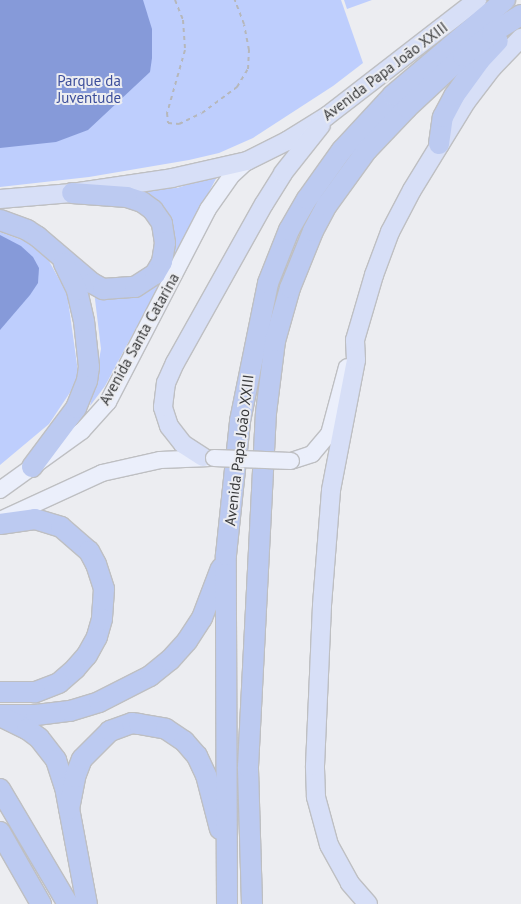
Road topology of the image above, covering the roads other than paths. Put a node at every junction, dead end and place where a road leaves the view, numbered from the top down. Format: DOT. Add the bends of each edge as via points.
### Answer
graph roads {
  1 [pos="491,4"];
  2 [pos="521,15"];
  3 [pos="521,38"];
  4 [pos="327,116"];
  5 [pos="439,144"];
  6 [pos="247,161"];
  7 [pos="72,193"];
  8 [pos="0,199"];
  9 [pos="0,220"];
  10 [pos="61,256"];
  11 [pos="355,340"];
  12 [pos="209,458"];
  13 [pos="32,467"];
  14 [pos="0,490"];
  15 [pos="0,522"];
  16 [pos="226,555"];
  17 [pos="0,692"];
  18 [pos="0,715"];
  19 [pos="0,789"];
  20 [pos="69,809"];
  21 [pos="0,832"];
  22 [pos="228,855"];
  23 [pos="41,904"];
  24 [pos="68,904"];
  25 [pos="87,904"];
  26 [pos="227,904"];
  27 [pos="252,904"];
  28 [pos="368,904"];
  1 -- 4 [label="main road, Avenida Papa João XXIII"];
  1 -- 16 [label="highway, Avenida Papa João XXIII" via="392,95 342,150 289,230 268,283 258,328 240,421"];
  2 -- 5 [label="highway" via="480,60 454,96 443,117"];
  2 -- 27 [label="highway, Avenida Papa João XXIII" via="463,56 367,150 327,205 290,288 275,341 266,413 248,767"];
  3 -- 5 [label="main road" via="492,68"];
  4 -- 6 [label="main road, Avenida Papa João XXIII"];
  4 -- 12 [label="main road" via="278,181 166,383 163,407 169,426 183,444"];
  5 -- 11 [label="main road" via="390,232"];
  6 -- 7 [label="main road, Avenida Papa João XXIII" via="180,176"];
  6 -- 13 [label="main road, Avenida Santa Catarina" via="230,177 208,209 108,402 82,431"];
  7 -- 8 [label="main road, Avenida Papa João XXIII"];
  7 -- 10 [label="highway" via="128,197 153,210 162,223 165,243 162,262 145,282 113,290 92,283"];
  9 -- 10 [label="highway" via="27,230"];
  10 -- 13 [label="highway" via="77,290 84,321 88,367 76,408"];
  11 -- 12 [label="main road, bridge" via="329,434 312,454 291,461"];
  11 -- 28 [label="main road" via="356,360 330,490 315,766 316,798 329,846 350,883"];
  12 -- 15 [label="main road" via="160,460 102,473"];
  13 -- 14 [label="main road, Avenida Santa Catarina"];
  15 -- 17 [label="highway" via="35,520 61,528 89,551 104,589 97,637 88,655 75,669 59,683 35,692"];
  16 -- 18 [label="highway" via="202,618 170,660 150,676 99,702 70,711"];
  16 -- 22 [label="highway, Avenida Papa João XXIII"];
  18 -- 20 [label="highway" via="27,729 48,748 62,773"];
  19 -- 24 [label="highway"];
  20 -- 22 [label="highway" via="82,759 99,740 110,731 132,723 166,729 184,741 197,756 206,775"];
  20 -- 25 [label="highway"];
  21 -- 23 [label="highway"];
  22 -- 26 [label="highway, Avenida Papa João XXIII"];
}
